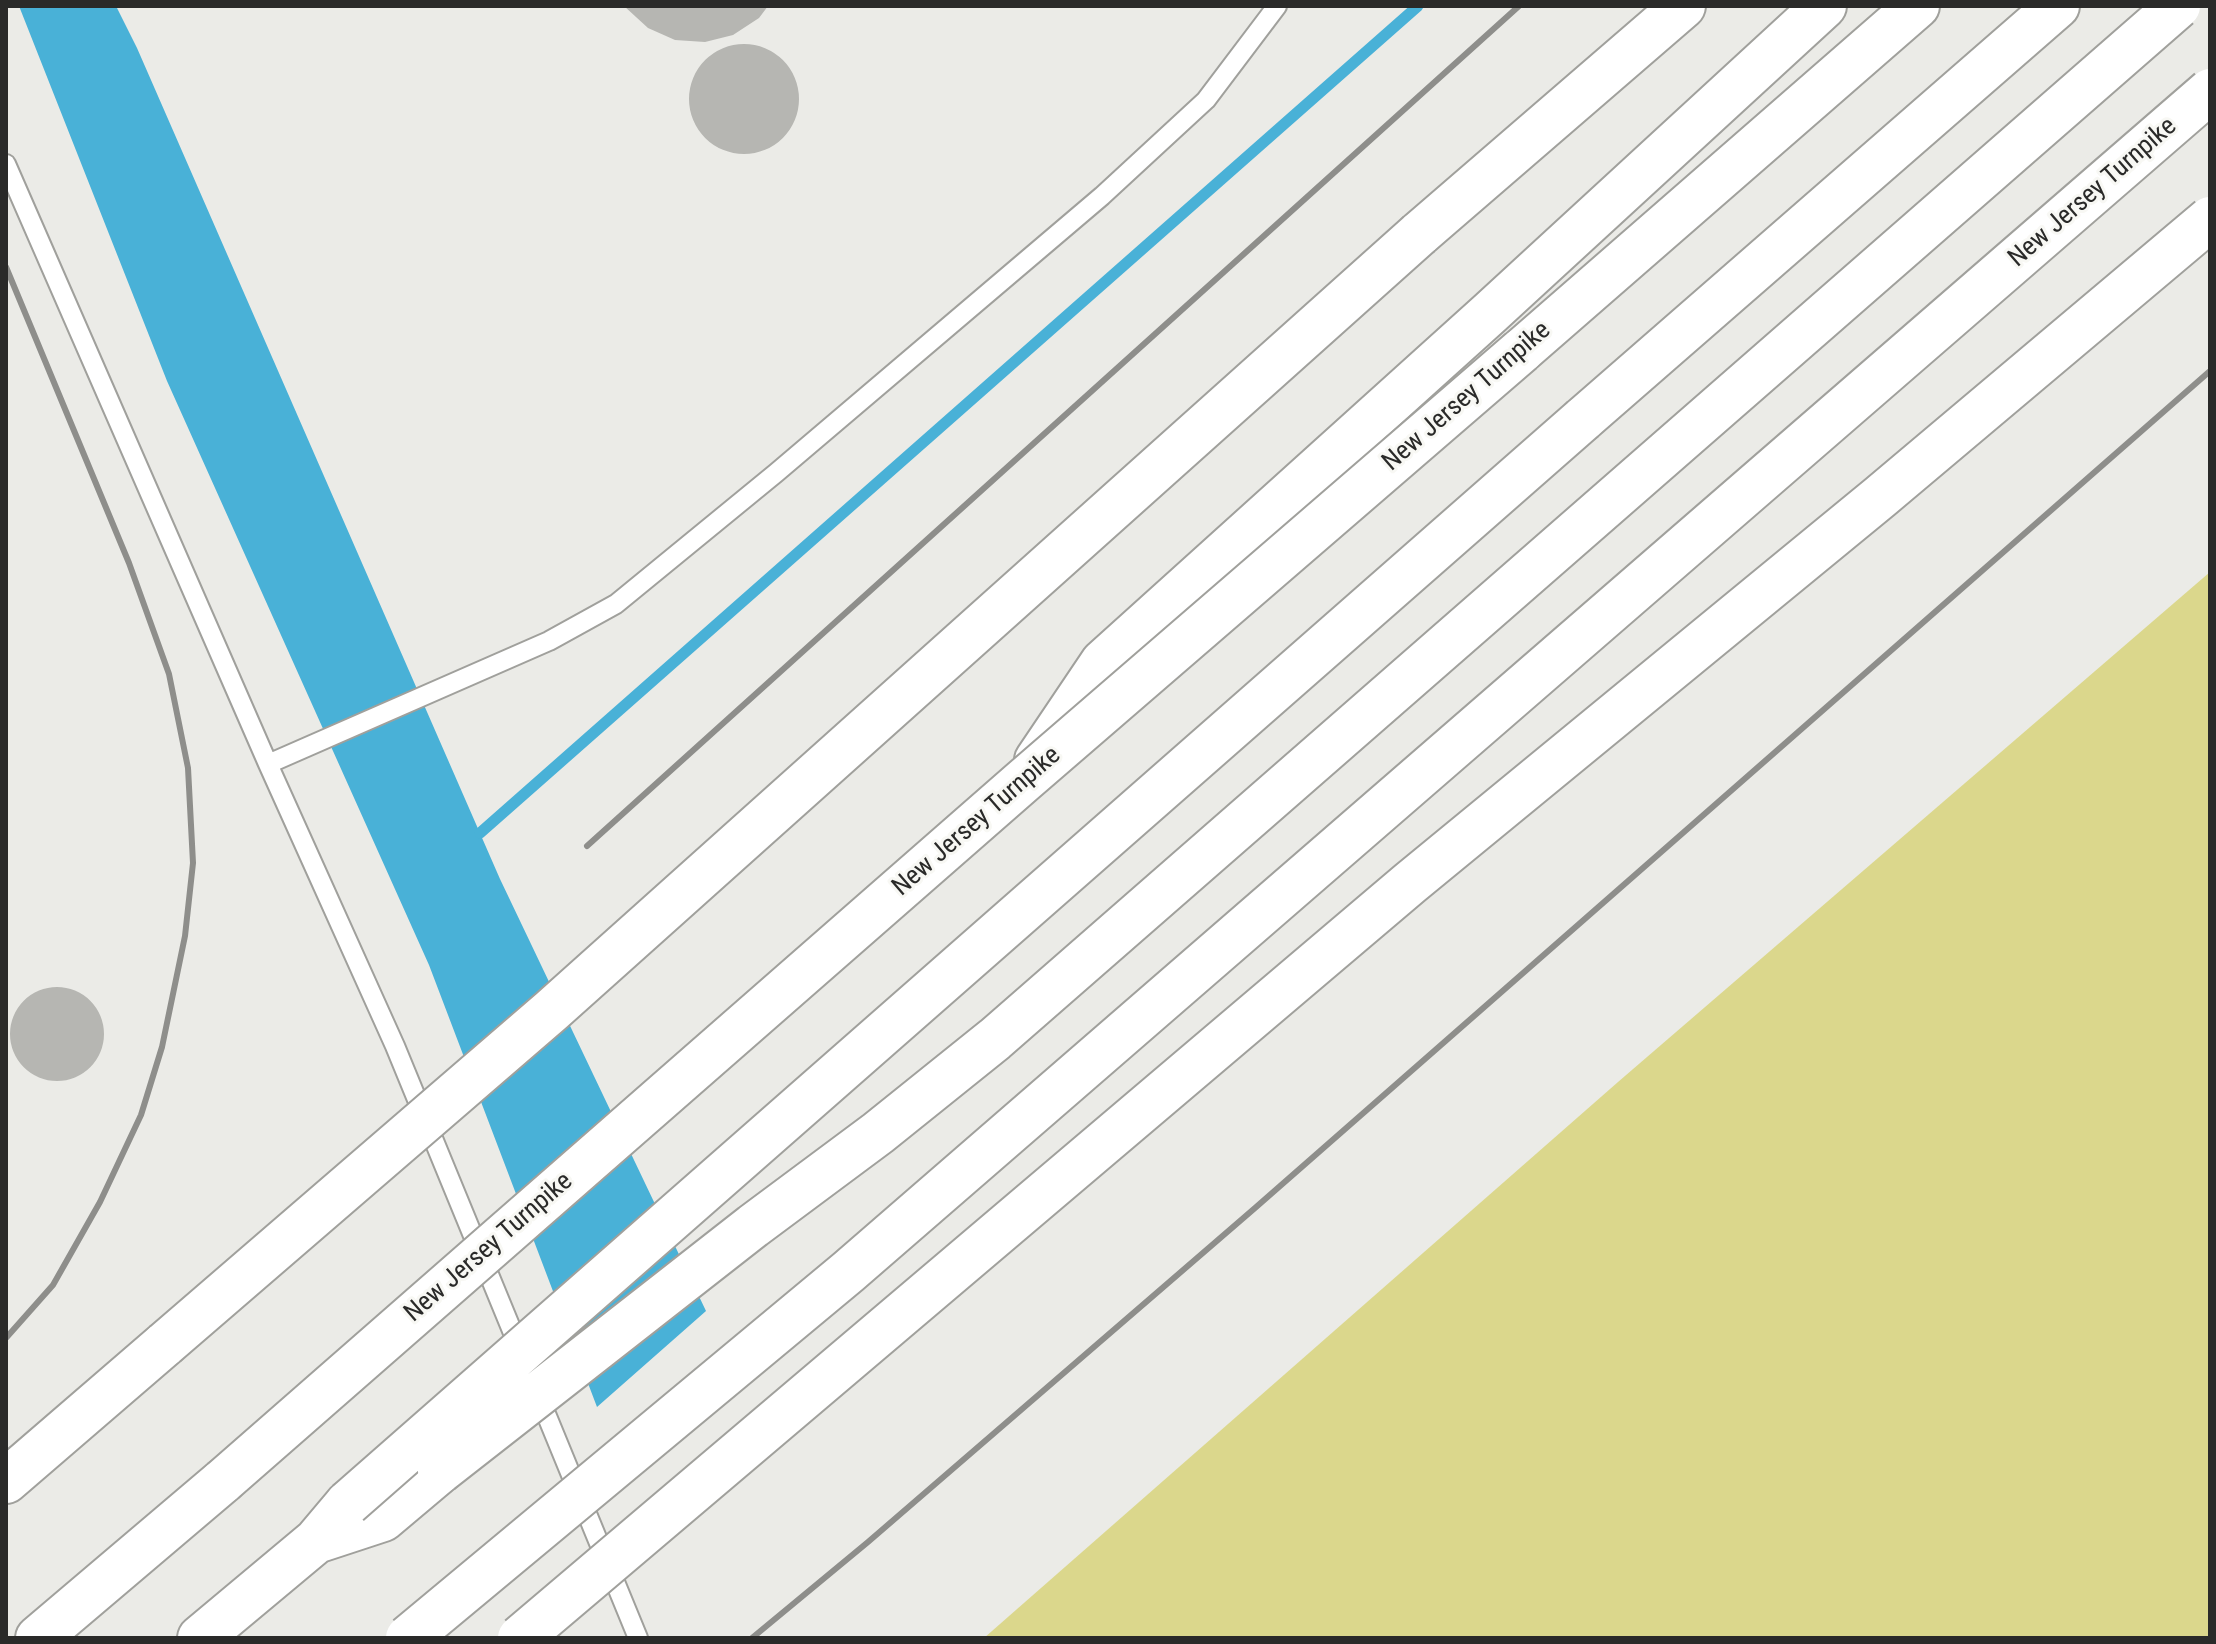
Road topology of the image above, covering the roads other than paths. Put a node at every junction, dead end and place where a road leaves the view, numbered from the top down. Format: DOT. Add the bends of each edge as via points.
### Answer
graph roads {
  1 [pos="1277,6"];
  2 [pos="1640,6"];
  3 [pos="1683,6"];
  4 [pos="1824,6"];
  5 [pos="1917,6"];
  6 [pos="2057,6"];
  7 [pos="2178,6"];
  8 [pos="2210,91"];
  9 [pos="6,164"];
  10 [pos="2210,219"];
  11 [pos="1419,234"];
  12 [pos="268,764"];
  13 [pos="1022,782"];
  14 [pos="6,1481"];
  15 [pos="316,1541"];
  16 [pos="38,1638"];
  17 [pos="200,1638"];
  18 [pos="408,1638"];
  19 [pos="520,1638"];
  20 [pos="638,1638"];
  1 -- 12 [label="lane" via="1206,100 1102,196 616,604 549,641"];
  2 -- 11 [label="highway"];
  3 -- 11 [label="highway"];
  4 -- 13 [label="highway, bridge" via="1103,662"];
  5 -- 13 [label="highway, New Jersey Turnpike, bridge"];
  6 -- 15 [label="highway, bridge" via="348,1503"];
  7 -- 15 [label="highway, bridge" via="995,1039 383,1519"];
  8 -- 18 [label="highway, New Jersey Turnpike, bridge" via="848,1272"];
  9 -- 12 [label="lane"];
  10 -- 19 [label="highway, bridge" via="1410,883"];
  11 -- 14 [label="highway, bridge" via="551,1011"];
  12 -- 20 [label="lane" via="395,1046"];
  13 -- 16 [label="highway, New Jersey Turnpike, bridge"];
  15 -- 17 [label="highway"];
}
